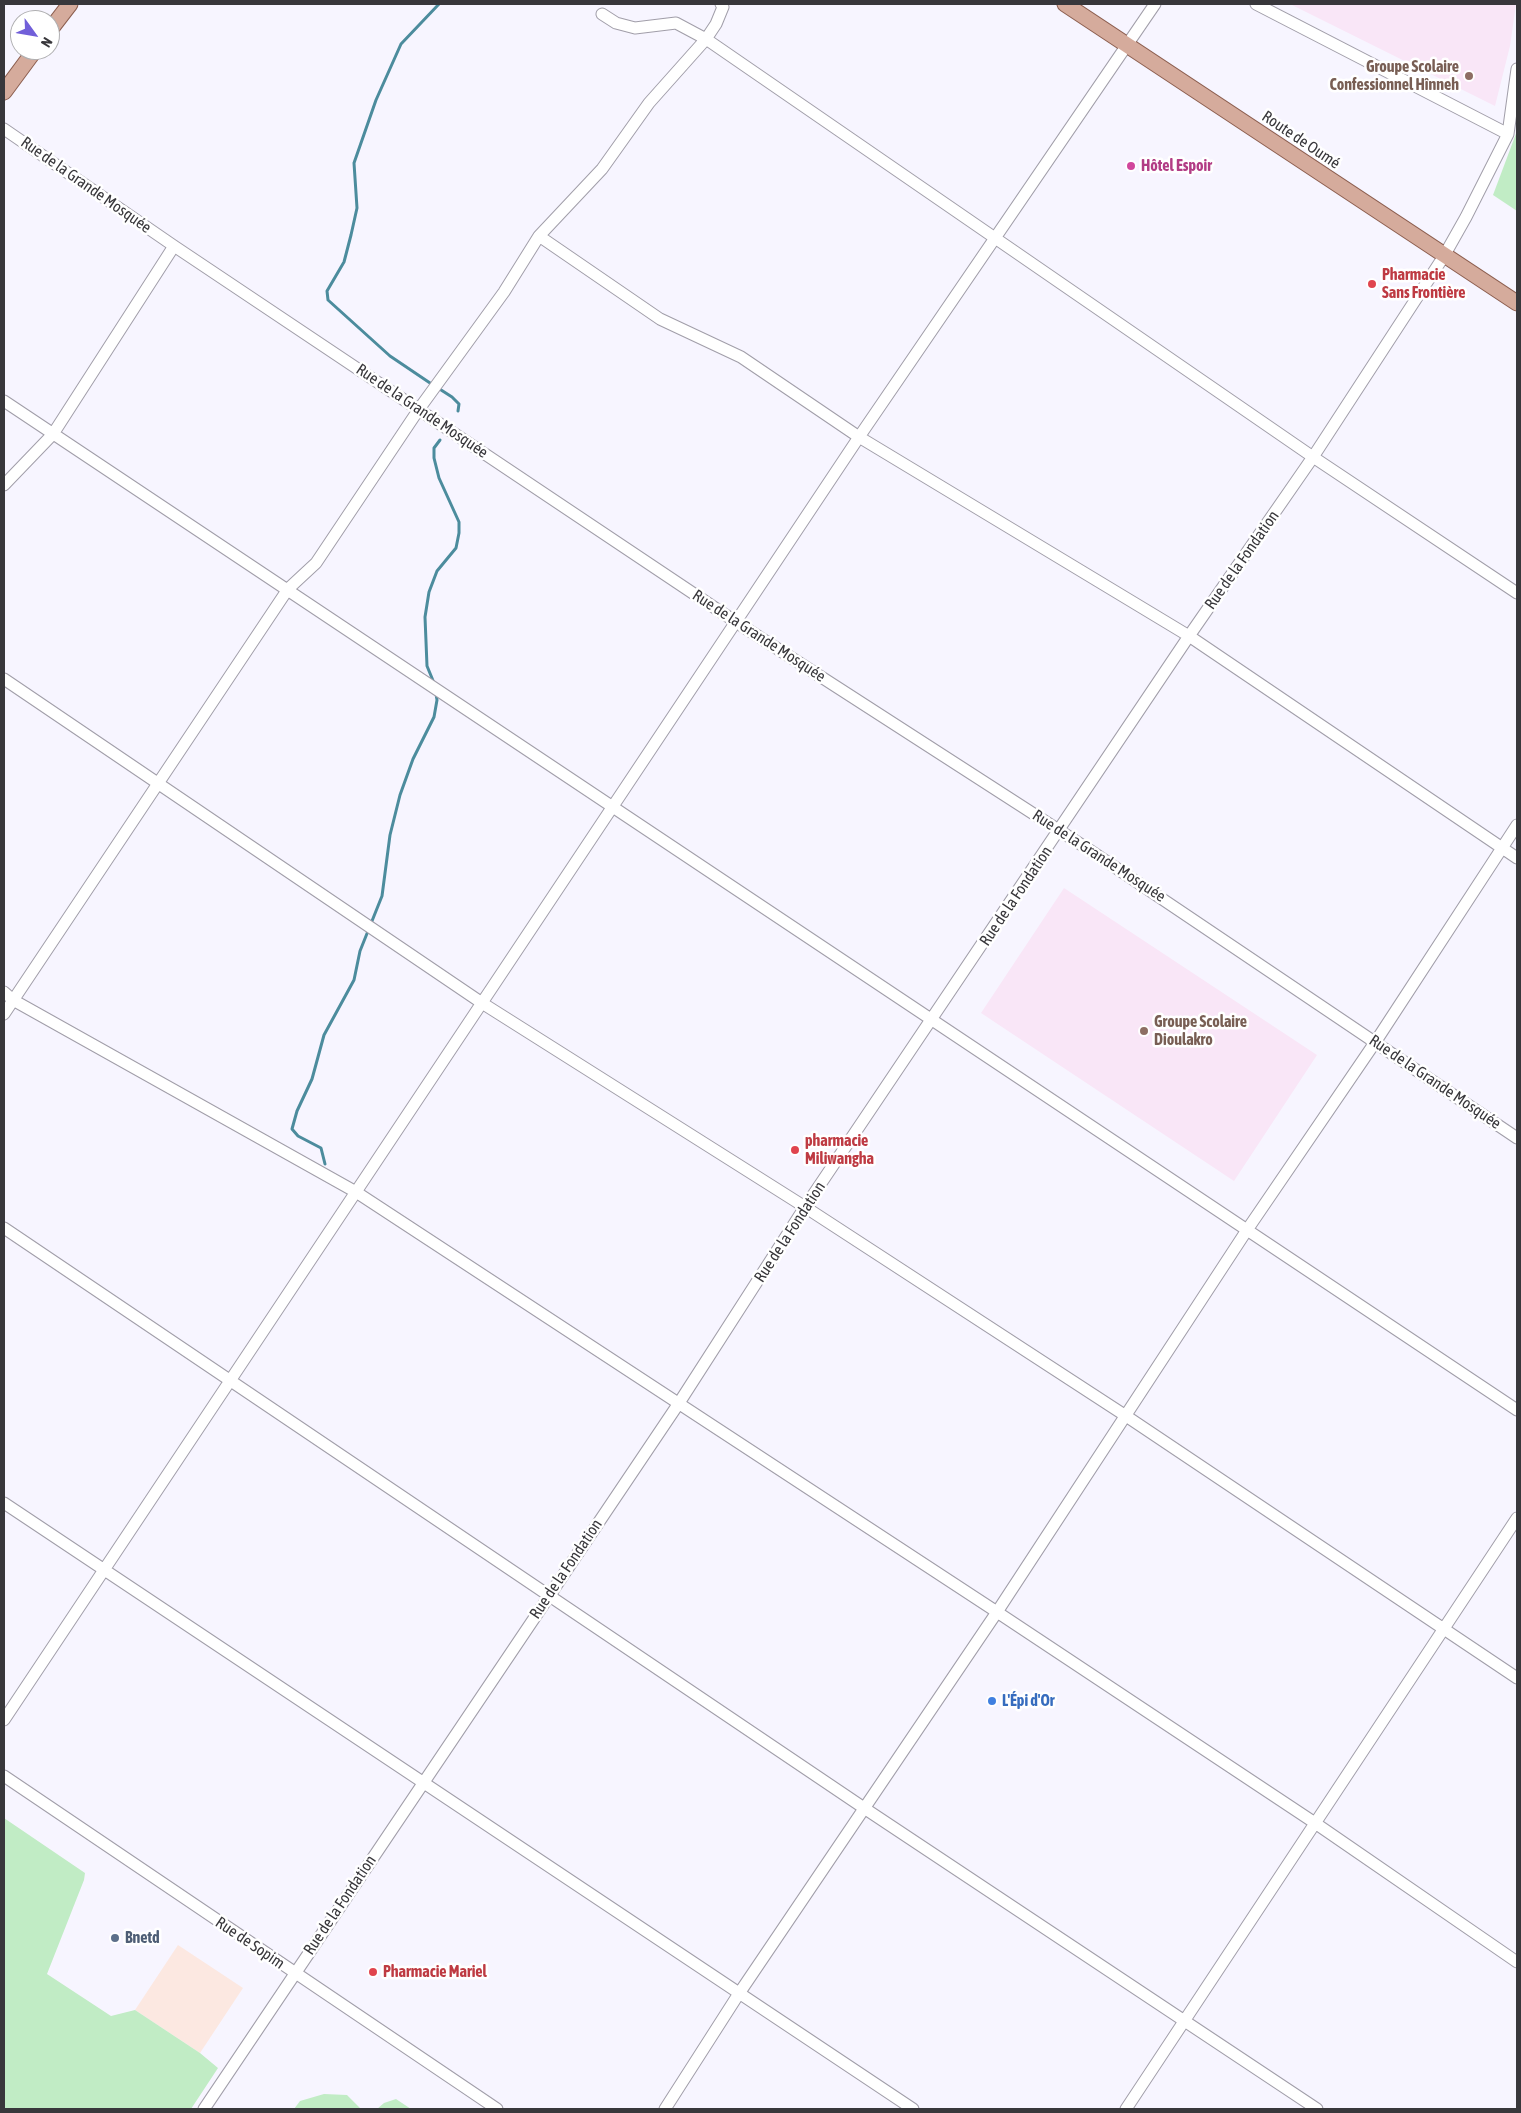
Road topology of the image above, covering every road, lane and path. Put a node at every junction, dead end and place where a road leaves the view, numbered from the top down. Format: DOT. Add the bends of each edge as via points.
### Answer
graph roads {
  1 [pos="70,4"];
  2 [pos="721,4"];
  3 [pos="1065,4"];
  4 [pos="1154,4"];
  5 [pos="1256,4"];
  6 [pos="602,14"];
  7 [pos="60,17"];
  8 [pos="706,39"];
  9 [pos="1127,44"];
  10 [pos="28,60"];
  11 [pos="1517,69"];
  12 [pos="4,92"];
  13 [pos="4,129"];
  14 [pos="1508,134"];
  15 [pos="539,236"];
  16 [pos="994,238"];
  17 [pos="174,246"];
  18 [pos="1444,256"];
  19 [pos="1517,304"];
  20 [pos="4,401"];
  21 [pos="419,409"];
  22 [pos="53,434"];
  23 [pos="859,438"];
  24 [pos="1313,457"];
  25 [pos="4,485"];
  26 [pos="288,589"];
  27 [pos="1517,593"];
  28 [pos="736,622"];
  29 [pos="1190,636"];
  30 [pos="4,679"];
  31 [pos="156,784"];
  32 [pos="613,807"];
  33 [pos="1517,824"];
  34 [pos="1059,830"];
  35 [pos="1502,847"];
  36 [pos="1517,858"];
  37 [pos="4,992"];
  38 [pos="14,1000"];
  39 [pos="482,1003"];
  40 [pos="4,1014"];
  41 [pos="933,1020"];
  42 [pos="1376,1041"];
  43 [pos="1517,1138"];
  44 [pos="356,1192"];
  45 [pos="806,1207"];
  46 [pos="4,1228"];
  47 [pos="1246,1230"];
  48 [pos="230,1380"];
  49 [pos="678,1403"];
  50 [pos="1517,1410"];
  51 [pos="1126,1416"];
  52 [pos="4,1503"];
  53 [pos="1517,1518"];
  54 [pos="104,1570"];
  55 [pos="549,1594"];
  56 [pos="997,1612"];
  57 [pos="1444,1628"];
  58 [pos="1517,1678"];
  59 [pos="4,1720"];
  60 [pos="4,1776"];
  61 [pos="422,1783"];
  62 [pos="864,1808"];
  63 [pos="1315,1823"];
  64 [pos="1517,1962"];
  65 [pos="294,1973"];
  66 [pos="738,1995"];
  67 [pos="1183,2022"];
  68 [pos="204,2109"];
  69 [pos="497,2109"];
  70 [pos="665,2109"];
  71 [pos="913,2109"];
  72 [pos="1126,2109"];
  73 [pos="1317,2109"];
  1 -- 7 [label="main road"];
  2 -- 8 [label="street" via="723,8"];
  3 -- 9 [label="main road, Route de Oumé"];
  4 -- 9 [label="street"];
  5 -- 14 [label="street"];
  6 -- 8 [label="street" via="616,23 635,28 676,23"];
  8 -- 15 [label="street" via="649,103 602,169"];
  8 -- 16 [label="street"];
  9 -- 16 [label="street"];
  9 -- 18 [label="main road, Route de Oumé"];
  10 -- 12 [label="main road"];
  11 -- 14 [label="street, Rue de la Fondation"];
  13 -- 17 [label="street, Rue de la Grande Mosquée"];
  14 -- 18 [label="street, Rue de la Fondation"];
  15 -- 21 [label="street" via="504,292"];
  15 -- 23 [label="street" via="660,319 741,357"];
  16 -- 23 [label="street"];
  16 -- 24 [label="street"];
  17 -- 21 [label="street, Rue de la Grande Mosquée"];
  17 -- 22 [label="street"];
  18 -- 19 [label="main road, Route de Oumé"];
  18 -- 24 [label="street, Rue de la Fondation"];
  20 -- 22 [label="street"];
  21 -- 26 [label="street" via="316,563"];
  21 -- 28 [label="street, Rue de la Grande Mosquée"];
  22 -- 25 [label="street"];
  22 -- 26 [label="street"];
  23 -- 28 [label="street"];
  23 -- 29 [label="street"];
  24 -- 27 [label="street"];
  24 -- 29 [label="street, Rue de la Fondation"];
  26 -- 31 [label="street"];
  26 -- 32 [label="street"];
  28 -- 32 [label="street"];
  28 -- 34 [label="street, Rue de la Grande Mosquée"];
  29 -- 34 [label="street, Rue de la Fondation"];
  29 -- 35 [label="street"];
  30 -- 31 [label="street"];
  31 -- 38 [label="street"];
  31 -- 39 [label="street"];
  32 -- 39 [label="street"];
  32 -- 41 [label="street"];
  33 -- 35 [label="street"];
  34 -- 41 [label="street, Rue de la Fondation"];
  34 -- 42 [label="street, Rue de la Grande Mosquée"];
  35 -- 36 [label="street"];
  35 -- 42 [label="street"];
  37 -- 38 [label="street"];
  38 -- 40 [label="street"];
  38 -- 44 [label="street"];
  39 -- 44 [label="street"];
  39 -- 45 [label="street"];
  41 -- 45 [label="street, Rue de la Fondation"];
  41 -- 47 [label="street"];
  42 -- 43 [label="street, Rue de la Grande Mosquée"];
  42 -- 47 [label="street"];
  44 -- 48 [label="street"];
  44 -- 49 [label="street"];
  45 -- 49 [label="street, Rue de la Fondation"];
  45 -- 51 [label="street"];
  46 -- 48 [label="street"];
  47 -- 50 [label="street"];
  47 -- 51 [label="street"];
  48 -- 54 [label="street"];
  48 -- 55 [label="street"];
  49 -- 55 [label="street, Rue de la Fondation"];
  49 -- 56 [label="street"];
  51 -- 56 [label="street"];
  51 -- 57 [label="street"];
  52 -- 54 [label="street"];
  53 -- 57 [label="street"];
  54 -- 59 [label="street"];
  54 -- 61 [label="street"];
  55 -- 61 [label="street, Rue de la Fondation"];
  55 -- 62 [label="street"];
  56 -- 62 [label="street"];
  56 -- 63 [label="street"];
  57 -- 58 [label="street"];
  57 -- 63 [label="street"];
  60 -- 65 [label="street, Rue de Sopim"];
  61 -- 65 [label="street, Rue de la Fondation"];
  61 -- 66 [label="street"];
  62 -- 66 [label="street"];
  62 -- 67 [label="street"];
  63 -- 64 [label="street"];
  63 -- 67 [label="street"];
  65 -- 68 [label="street, Rue de la Fondation"];
  65 -- 69 [label="street, Rue de Sopim"];
  66 -- 70 [label="street"];
  66 -- 71 [label="street"];
  67 -- 72 [label="street"];
  67 -- 73 [label="street"];
}
